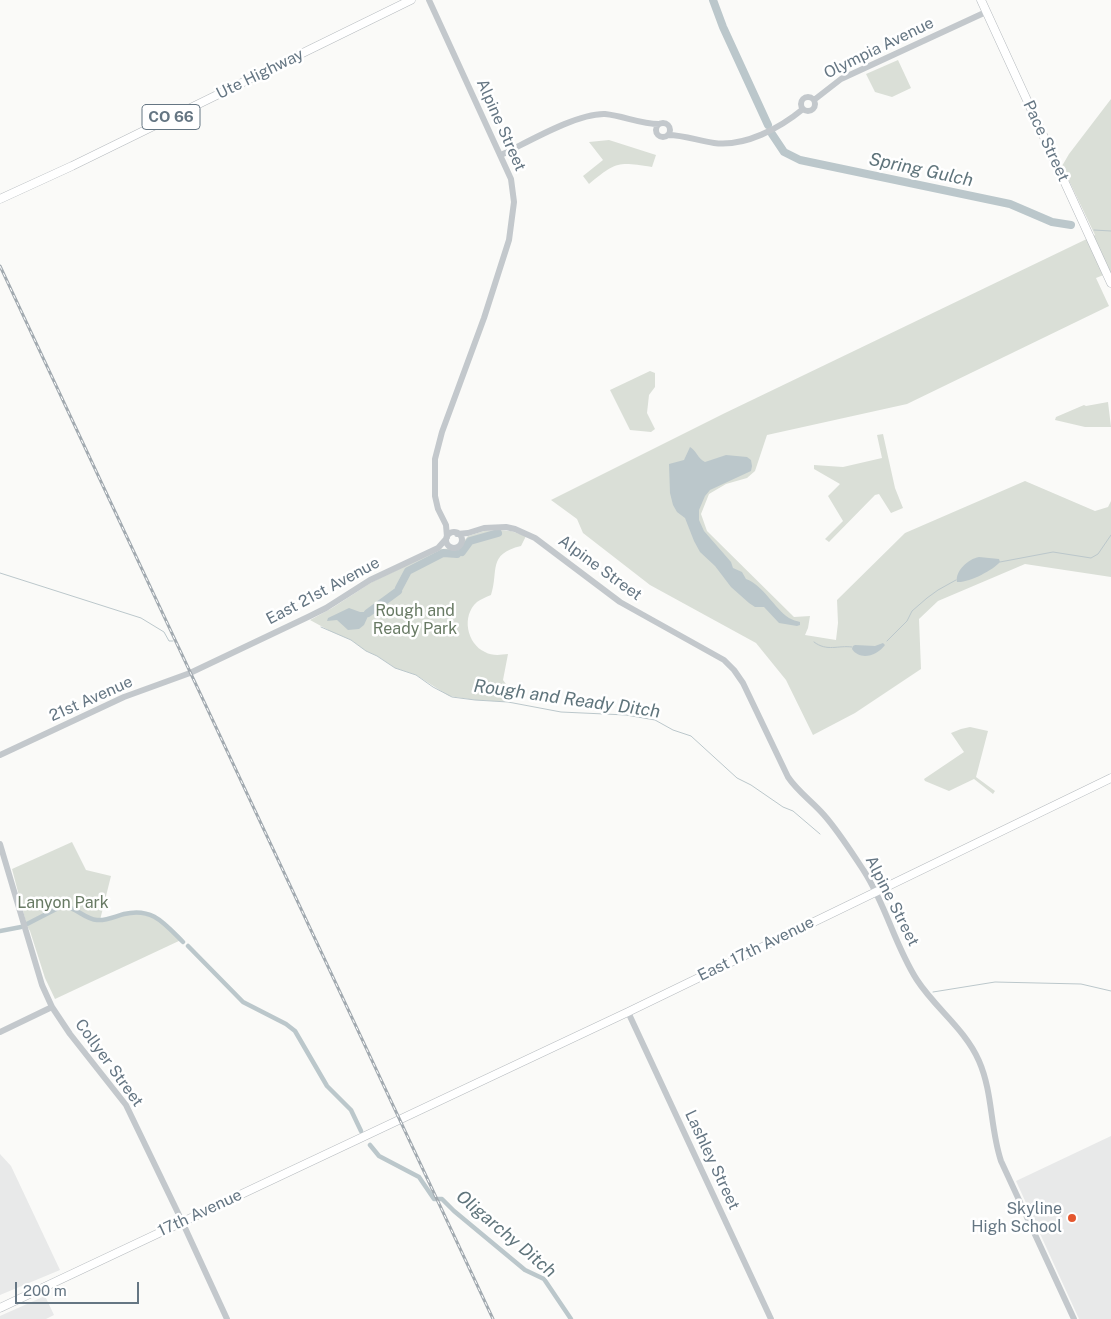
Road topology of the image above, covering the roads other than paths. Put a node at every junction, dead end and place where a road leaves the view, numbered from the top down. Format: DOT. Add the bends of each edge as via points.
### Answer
graph roads {
  1 [pos="411,0"];
  2 [pos="429,0"];
  3 [pos="980,0"];
  4 [pos="986,12"];
  5 [pos="814,100"];
  6 [pos="803,109"];
  7 [pos="642,123"];
  8 [pos="659,124"];
  9 [pos="670,127"];
  10 [pos="656,132"];
  11 [pos="668,135"];
  12 [pos="688,137"];
  13 [pos="501,155"];
  14 [pos="0,198"];
  15 [pos="1111,283"];
  16 [pos="446,525"];
  17 [pos="456,533"];
  18 [pos="468,533"];
  19 [pos="446,538"];
  20 [pos="461,541"];
  21 [pos="438,548"];
  22 [pos="451,548"];
  23 [pos="194,671"];
  24 [pos="0,755"];
  25 [pos="1111,778"];
  26 [pos="0,844"];
  27 [pos="875,892"];
  28 [pos="52,1007"];
  29 [pos="628,1012"];
  30 [pos="0,1032"];
  31 [pos="400,1119"];
  32 [pos="182,1222"];
  33 [pos="0,1308"];
  34 [pos="227,1319"];
  35 [pos="771,1319"];
  36 [pos="1074,1319"];
  1 -- 14 [label="main road, Ute Highway / CO 66"];
  2 -- 13 [label="street, Alpine Street"];
  3 -- 4 [label="main road, Pace Street"];
  4 -- 5 [label="street, Olympia Avenue" via="841,79"];
  4 -- 15 [label="main road, Pace Street"];
  5 -- 6 [label="street" via="813,110 807,112"];
  5 -- 6 [label="street" via="804,98 801,103"];
  6 -- 12 [label="street" via="782,124 740,142 715,143"];
  7 -- 8 [label="street"];
  7 -- 10 [label="street"];
  7 -- 13 [label="street" via="606,114 588,116"];
  8 -- 9 [label="street" via="665,122"];
  8 -- 10 [label="street"];
  9 -- 11 [label="street"];
  9 -- 12 [label="street"];
  10 -- 11 [label="street" via="661,137"];
  11 -- 12 [label="street"];
  13 -- 16 [label="street, Alpine Street" via="511,179 514,215 484,318 435,459 435,496"];
  16 -- 17 [label="street, Alpine Street"];
  16 -- 19 [label="street, Alpine Street"];
  17 -- 18 [label="street"];
  17 -- 19 [label="street"];
  17 -- 20 [label="street"];
  18 -- 20 [label="street"];
  18 -- 27 [label="street, Alpine Street" via="506,527 535,538 620,602 717,656 734,670 744,683 788,777 828,819"];
  19 -- 21 [label="street, East 21st Avenue"];
  19 -- 22 [label="street"];
  20 -- 22 [label="street" via="458,547"];
  21 -- 22 [label="street, East 21st Avenue"];
  21 -- 23 [label="street, East 21st Avenue" via="370,580 326,608"];
  23 -- 24 [label="street, 21st Avenue" via="124,697"];
  25 -- 27 [label="main road, East 17th Avenue"];
  26 -- 28 [label="street, Collyer Street" via="42,985"];
  27 -- 29 [label="main road, East 17th Avenue"];
  27 -- 36 [label="street, Alpine Street" via="914,974 966,1038 979,1061 1001,1161"];
  28 -- 30 [label="street"];
  28 -- 32 [label="street, Collyer Street" via="126,1105"];
  29 -- 31 [label="main road, East 17th Avenue"];
  29 -- 35 [label="street, Lashley Street"];
  31 -- 32 [label="main road, 17th Avenue"];
  32 -- 33 [label="main road, 17th Avenue"];
  32 -- 34 [label="street, Collyer Street"];
}
